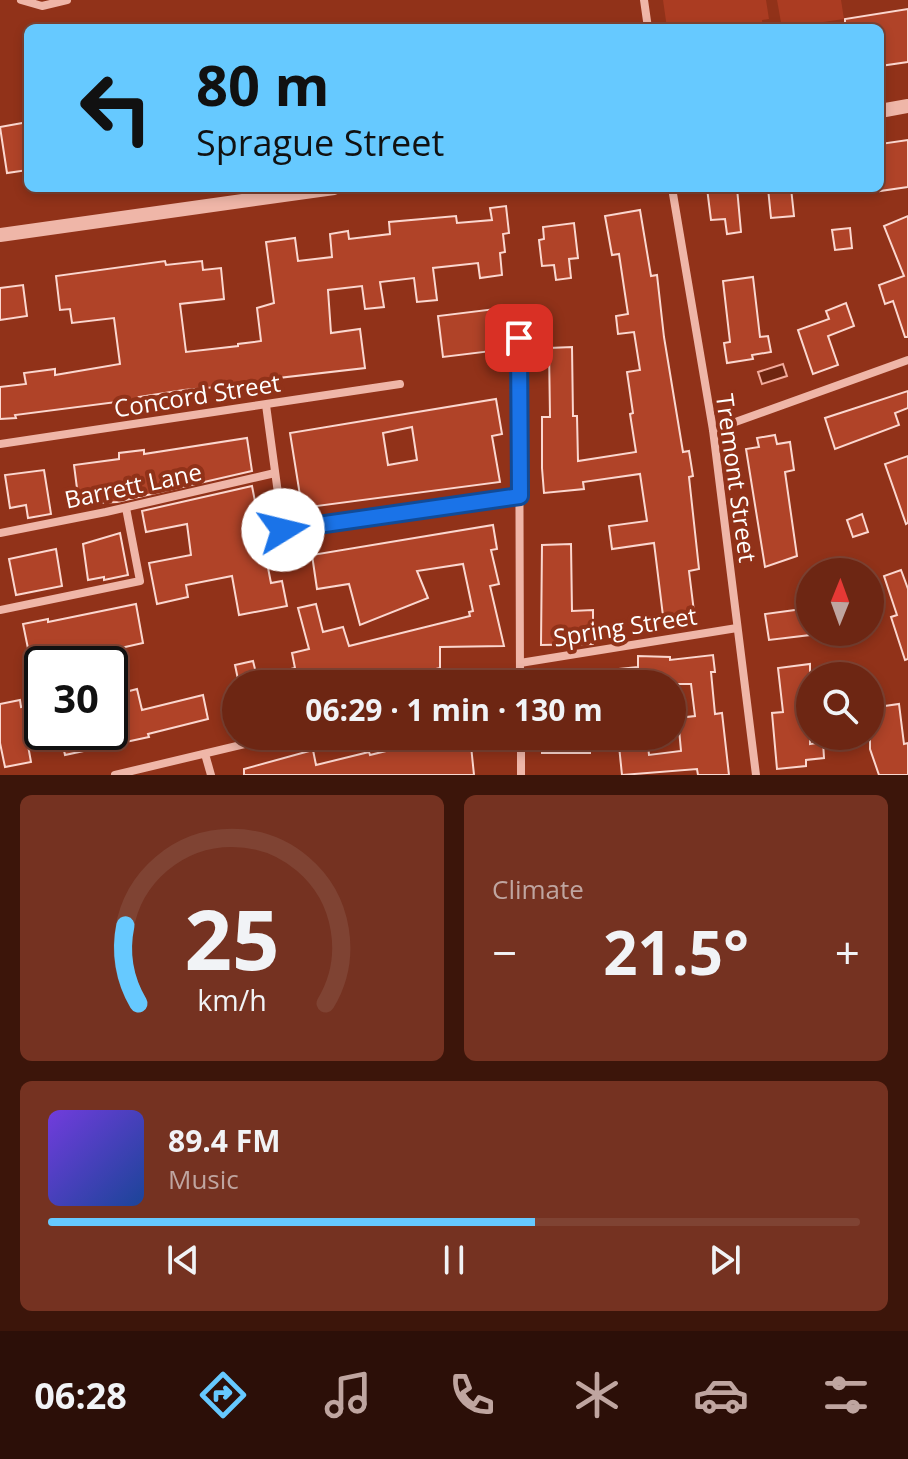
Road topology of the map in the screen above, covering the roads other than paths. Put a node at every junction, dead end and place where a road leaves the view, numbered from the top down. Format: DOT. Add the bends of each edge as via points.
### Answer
graph roads {
  1 [pos="21,0"];
  2 [pos="67,0"];
  3 [pos="644,0"];
  4 [pos="647,24"];
  5 [pos="908,106"];
  6 [pos="884,110"];
  7 [pos="306,192"];
  8 [pos="673,192"];
  9 [pos="0,235"];
  10 [pos="519,338"];
  11 [pos="908,360"];
  12 [pos="400,384"];
  13 [pos="266,405"];
  14 [pos="713,430"];
  15 [pos="0,444"];
  16 [pos="275,473"];
  17 [pos="520,496"];
  18 [pos="126,508"];
  19 [pos="0,533"];
  20 [pos="0,610"];
  21 [pos="737,628"];
  22 [pos="520,663"];
  23 [pos="520,670"];
  24 [pos="222,750"];
  25 [pos="521,750"];
  26 [pos="205,754"];
  27 [pos="115,775"];
  28 [pos="211,775"];
  29 [pos="521,775"];
  30 [pos="756,775"];
  1 -- 2 [label="street" via="42,6"];
  3 -- 4 [label="street"];
  5 -- 6 [label="street"];
  7 -- 9 [label="street"];
  8 -- 14 [label="street, Tremont Street"];
  10 -- 17 [label="street"];
  11 -- 14 [label="street"];
  12 -- 13 [label="street, Concord Street"];
  13 -- 15 [label="street, Concord Street"];
  13 -- 16 [label="street"];
  14 -- 21 [label="street, Tremont Street"];
  16 -- 17 [label="street" via="283,530"];
  16 -- 18 [label="street, Barrett Lane"];
  17 -- 22 [label="street"];
  18 -- 19 [label="street, Barrett Lane"];
  18 -- 20 [label="street" via="140,581"];
  21 -- 22 [label="street, Spring Street"];
  21 -- 30 [label="street, Tremont Street"];
  22 -- 23 [label="street"];
  24 -- 26 [label="street"];
  25 -- 29 [label="street"];
  26 -- 27 [label="street"];
  26 -- 28 [label="street"];
}
